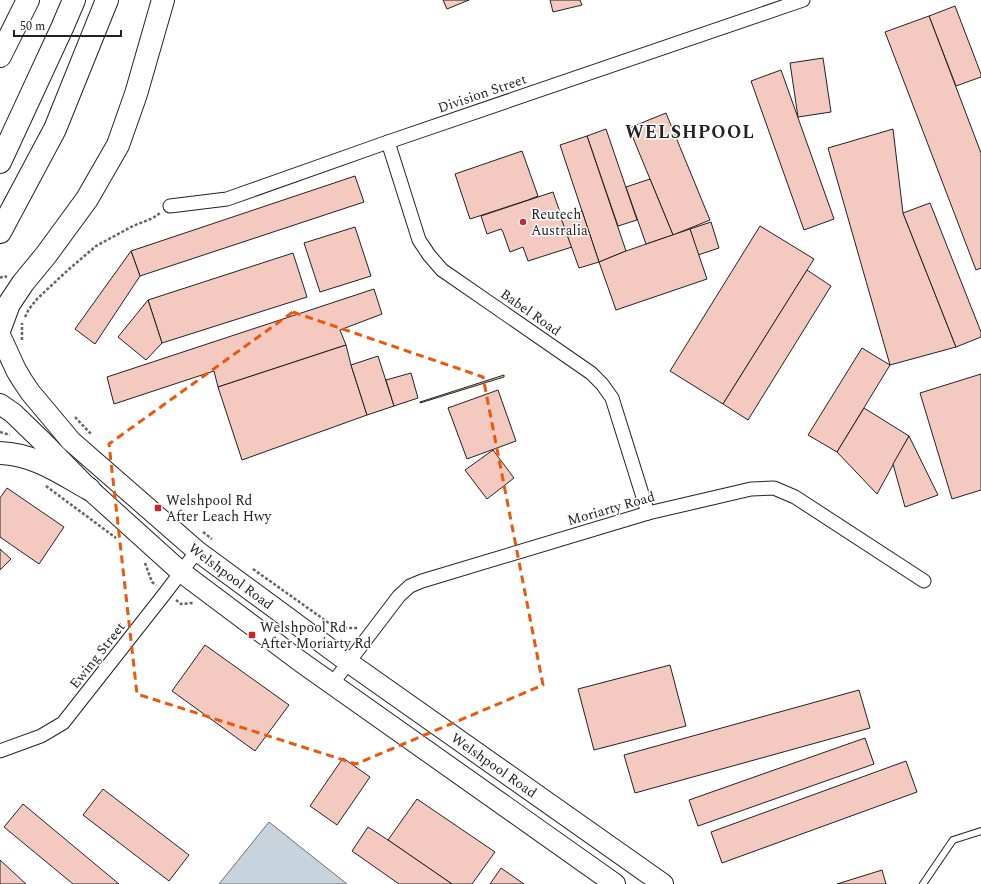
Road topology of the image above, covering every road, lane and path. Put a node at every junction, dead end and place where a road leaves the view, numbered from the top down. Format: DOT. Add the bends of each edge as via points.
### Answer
graph roads {
  1 [pos="28,0"];
  2 [pos="74,0"];
  3 [pos="107,0"];
  4 [pos="163,0"];
  5 [pos="803,0"];
  6 [pos="0,56"];
  7 [pos="388,142"];
  8 [pos="0,162"];
  9 [pos="170,206"];
  10 [pos="3,227"];
  11 [pos="0,328"];
  12 [pos="0,335"];
  13 [pos="22,342"];
  14 [pos="0,404"];
  15 [pos="72,414"];
  16 [pos="0,432"];
  17 [pos="92,436"];
  18 [pos="5,454"];
  19 [pos="41,483"];
  20 [pos="89,489"];
  21 [pos="648,513"];
  22 [pos="200,529"];
  23 [pos="118,539"];
  24 [pos="218,544"];
  25 [pos="197,551"];
  26 [pos="143,558"];
  27 [pos="249,566"];
  28 [pos="181,572"];
  29 [pos="924,581"];
  30 [pos="152,582"];
  31 [pos="272,606"];
  32 [pos="367,637"];
  33 [pos="300,662"];
  34 [pos="348,662"];
  35 [pos="332,684"];
  36 [pos="0,751"];
  37 [pos="981,831"];
  38 [pos="615,884"];
  39 [pos="663,884"];
  40 [pos="923,884"];
  1 -- 6 [label="highway"];
  2 -- 8 [label="highway"];
  3 -- 10 [label="highway" via="55,129"];
  4 -- 11 [label="highway" via="136,94 118,145 87,200 9,304"];
  5 -- 7 [label="street, Division Street"];
  7 -- 9 [label="street, Division Street" via="227,199"];
  7 -- 21 [label="street, Babel Road" via="419,240 442,270 591,373 609,393"];
  9 -- 13 [label="path" via="153,218 96,246 68,270 28,310 22,324"];
  12 -- 25 [label="main road, Welshpool Road" via="16,370 30,392 71,441"];
  14 -- 20 [label="main road, Welshpool Road" via="39,438"];
  15 -- 17 [label="path"];
  16 -- 18 [label="path" via="9,434 16,443 16,448"];
  18 -- 20 [label="highway" via="20,455 38,461"];
  19 -- 23 [label="path"];
  20 -- 28 [label="main road, Welshpool Road"];
  21 -- 29 [label="street, Moriarty Road" via="752,489 774,488 795,497"];
  21 -- 32 [label="street, Moriarty Road" via="410,586"];
  22 -- 24 [label="path"];
  25 -- 28 [label="street, Ewing Street"];
  25 -- 31 [label="main road, Welshpool Road"];
  26 -- 30 [label="path"];
  27 -- 32 [label="path" via="336,628 359,628"];
  28 -- 33 [label="main road, Welshpool Road"];
  28 -- 36 [label="street, Ewing Street" via="63,723 41,736"];
  31 -- 33 [label="main road" via="281,620 303,643 305,651"];
  31 -- 34 [label="main road, Welshpool Road"];
  32 -- 34 [label="street, Moriarty Road"];
  33 -- 35 [label="main road, Welshpool Road"];
  34 -- 35 [label="street, Moriarty Road"];
  34 -- 39 [label="main road, Welshpool Road"];
  35 -- 38 [label="main road, Welshpool Road"];
  37 -- 40 [label="lane" via="953,840"];
}
